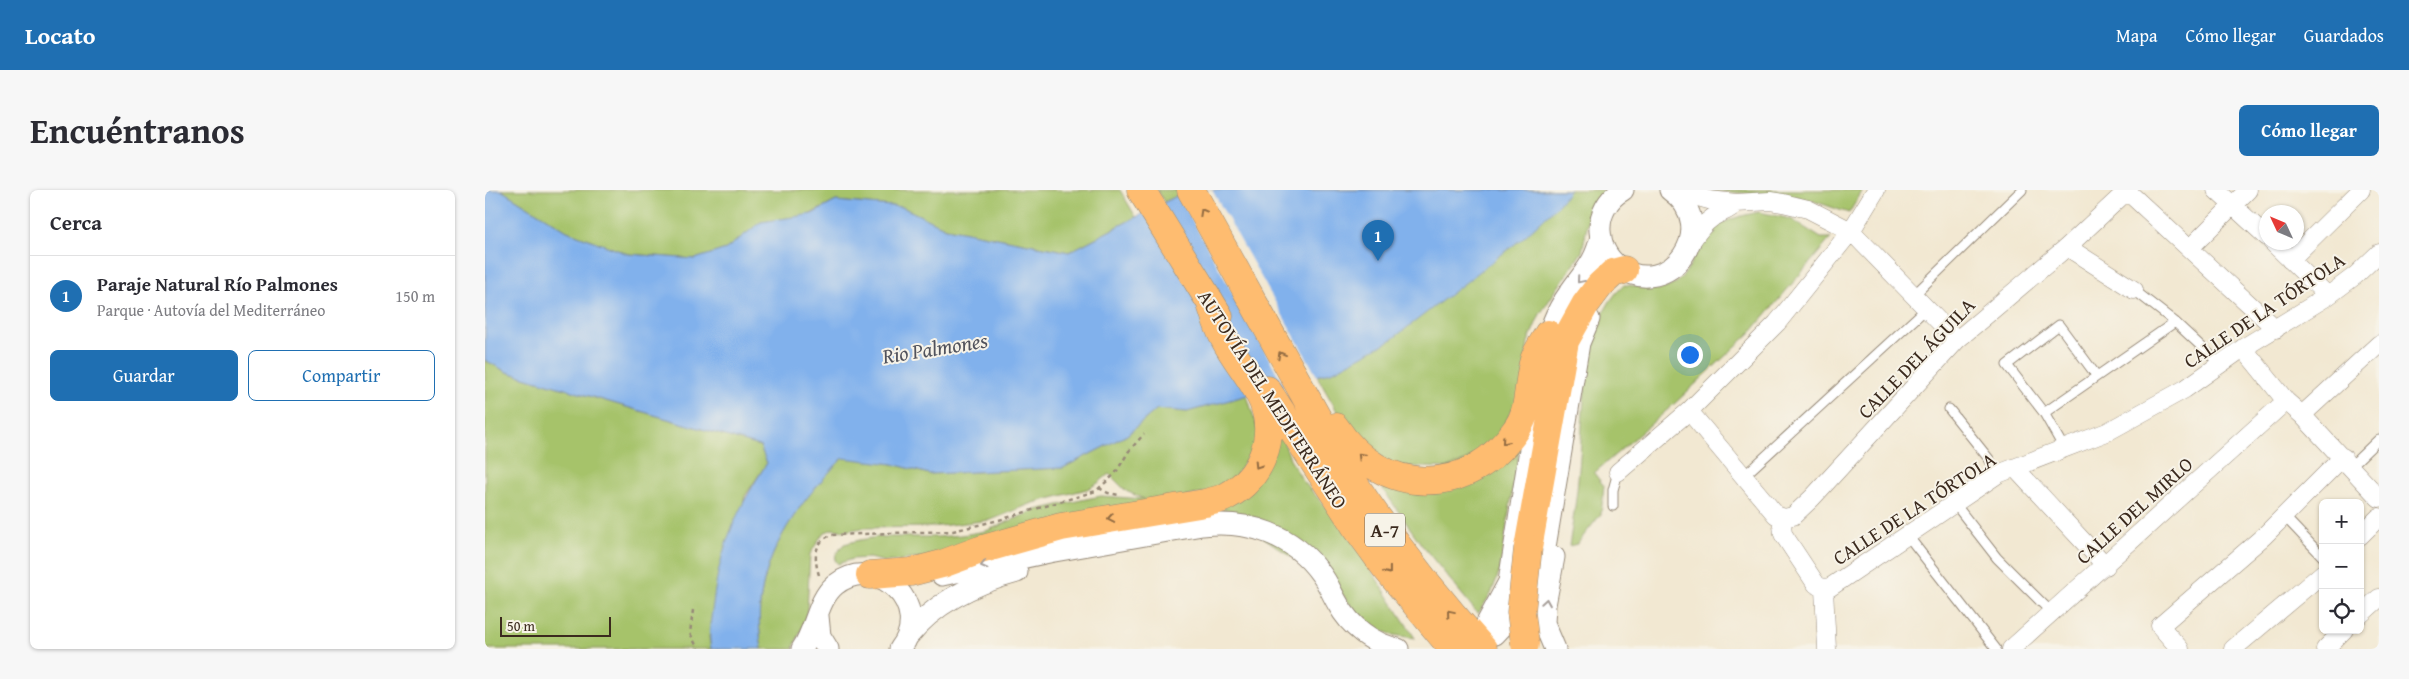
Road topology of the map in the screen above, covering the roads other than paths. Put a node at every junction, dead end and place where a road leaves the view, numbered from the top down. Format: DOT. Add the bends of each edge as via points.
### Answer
graph roads {
  1 [pos="1141,190"];
  2 [pos="1191,190"];
  3 [pos="1623,190"];
  4 [pos="1671,190"];
  5 [pos="1876,190"];
  6 [pos="2022,190"];
  7 [pos="2216,190"];
  8 [pos="2248,190"];
  9 [pos="2361,190"];
  10 [pos="2128,191"];
  11 [pos="1736,203"];
  12 [pos="2232,205"];
  13 [pos="2259,230"];
  14 [pos="1851,231"];
  15 [pos="1601,237"];
  16 [pos="1691,242"];
  17 [pos="2067,247"];
  18 [pos="2190,248"];
  19 [pos="2280,250"];
  20 [pos="2379,253"];
  21 [pos="2290,260"];
  22 [pos="1628,272"];
  23 [pos="2134,290"];
  24 [pos="1914,295"];
  25 [pos="2329,296"];
  26 [pos="1927,308"];
  27 [pos="2175,322"];
  28 [pos="2276,329"];
  29 [pos="1549,334"];
  30 [pos="1957,340"];
  31 [pos="1579,343"];
  32 [pos="2379,344"];
  33 [pos="2243,348"];
  34 [pos="2220,364"];
  35 [pos="2096,375"];
  36 [pos="1304,398"];
  37 [pos="2285,401"];
  38 [pos="1949,409"];
  39 [pos="1689,411"];
  40 [pos="2044,413"];
  41 [pos="2302,414"];
  42 [pos="1276,417"];
  43 [pos="2379,439"];
  44 [pos="2065,450"];
  45 [pos="2347,462"];
  46 [pos="2015,468"];
  47 [pos="1618,472"];
  48 [pos="1998,474"];
  49 [pos="1743,476"];
  50 [pos="2379,498"];
  51 [pos="1955,504"];
  52 [pos="1613,506"];
  53 [pos="2284,516"];
  54 [pos="2379,517"];
  55 [pos="1784,518"];
  56 [pos="2364,532"];
  57 [pos="1908,536"];
  58 [pos="2319,553"];
  59 [pos="2106,566"];
  60 [pos="2319,576"];
  61 [pos="879,578"];
  62 [pos="1824,589"];
  63 [pos="2379,598"];
  64 [pos="2364,611"];
  65 [pos="2051,612"];
  66 [pos="818,616"];
  67 [pos="2340,634"];
  68 [pos="1488,635"];
  69 [pos="904,642"];
  70 [pos="1526,646"];
  71 [pos="802,649"];
  72 [pos="828,649"];
  73 [pos="1361,649"];
  74 [pos="1397,649"];
  75 [pos="1453,649"];
  76 [pos="1555,649"];
  77 [pos="1827,649"];
  78 [pos="1996,649"];
  79 [pos="2011,649"];
  80 [pos="2180,649"];
  81 [pos="2233,649"];
  82 [pos="2325,649"];
  1 -- 42 [label="highway, AUTOVÍA DEL MEDITERRÁNEO" via="1209,301 1224,339 1262,401"];
  36 -- 2 [label="highway, AUTOVÍA DEL MEDITERRÁNEO / A-7, one-way"];
  3 -- 15 [label="street" via="1606,207"];
  4 -- 11 [label="street" via="1695,198"];
  4 -- 16 [label="street" via="1689,212 1693,232"];
  5 -- 14 [label="street"];
  6 -- 24 [label="lane"];
  7 -- 12 [label="street"];
  8 -- 12 [label="street"];
  9 -- 21 [label="street"];
  10 -- 17 [label="street, CALLE DEL ÁGUILA"];
  10 -- 18 [label="street"];
  11 -- 14 [label="street" via="1783,202 1808,209"];
  11 -- 16 [label="street" via="1703,226"];
  12 -- 13 [label="street"];
  12 -- 18 [label="street"];
  14 -- 24 [label="street"];
  14 -- 39 [label="street" via="1777,323"];
  15 -- 22 [label="street" via="1608,256"];
  15 -- 29 [label="street, one-way" via="1594,260 1568,295"];
  16 -- 22 [label="street" via="1681,260 1664,272 1654,275"];
  17 -- 23 [label="street"];
  17 -- 30 [label="street, CALLE DEL ÁGUILA"];
  18 -- 28 [label="street"];
  19 -- 21 [label="street"];
  20 -- 25 [label="street, CALLE DE LA TÓRTOLA"];
  21 -- 25 [label="street"];
  22 -- 31 [label="street" via="1607,290"];
  22 -- 70 [label="highway, bridge" via="1613,273 1600,285 1565,341 1560,358 1528,548 1521,612"];
  23 -- 27 [label="lane"];
  24 -- 26 [label="street"];
  25 -- 28 [label="street, CALLE DE LA TÓRTOLA"];
  26 -- 30 [label="street"];
  26 -- 49 [label="lane"];
  27 -- 34 [label="lane"];
  27 -- 35 [label="lane"];
  28 -- 33 [label="street, CALLE DE LA TÓRTOLA"];
  29 -- 36 [label="highway, one-way" via="1534,360 1525,411 1518,426 1493,455 1459,475 1427,482 1398,477 1369,464 1342,437 1324,410"];
  29 -- 68 [label="street" via="1509,582"];
  30 -- 55 [label="street, CALLE DEL ÁGUILA" via="1812,498 1793,516"];
  31 -- 68 [label="street" via="1544,554 1525,599"];
  76 -- 31 [label="street, one-way" via="1544,623 1545,605 1573,447"];
  32 -- 41 [label="street"];
  33 -- 34 [label="street, CALLE DE LA TÓRTOLA"];
  33 -- 37 [label="street"];
  34 -- 44 [label="street, CALLE DE LA TÓRTOLA" via="2148,411"];
  35 -- 40 [label="lane"];
  35 -- 40 [label="lane" via="2059,325 2007,365"];
  68 -- 36 [label="highway, AUTOVÍA DEL MEDITERRÁNEO / A-7, one-way" via="1422,579 1379,523"];
  37 -- 41 [label="street"];
  37 -- 59 [label="street, CALLE DEL MIRLO"];
  38 -- 48 [label="lane"];
  39 -- 47 [label="street"];
  39 -- 49 [label="street"];
  40 -- 44 [label="lane"];
  41 -- 45 [label="street"];
  42 -- 61 [label="highway, one-way" via="1261,464 1246,482 1226,497 1061,527 942,564"];
  42 -- 75 [label="highway, AUTOVÍA DEL MEDITERRÁNEO / A-7, one-way" via="1385,567"];
  43 -- 45 [label="lane"];
  44 -- 46 [label="street, CALLE DE LA TÓRTOLA"];
  45 -- 50 [label="street"];
  45 -- 53 [label="street"];
  46 -- 48 [label="street, CALLE DE LA TÓRTOLA"];
  46 -- 59 [label="street"];
  47 -- 52 [label="lane" via="1614,480"];
  48 -- 51 [label="street, CALLE DE LA TÓRTOLA"];
  49 -- 55 [label="street" via="1776,515"];
  51 -- 57 [label="street, CALLE DE LA TÓRTOLA"];
  51 -- 65 [label="lane" via="1997,558"];
  53 -- 58 [label="lane"];
  53 -- 80 [label="street" via="2160,626"];
  54 -- 56 [label="street"];
  55 -- 62 [label="street, CALLE DE LA TÓRTOLA" via="1783,534 1816,584"];
  57 -- 62 [label="street, CALLE DE LA TÓRTOLA"];
  57 -- 78 [label="lane"];
  59 -- 65 [label="street, CALLE DEL MIRLO"];
  60 -- 81 [label="street"];
  61 -- 66 [label="street" via="851,576 835,585 823,599"];
  61 -- 69 [label="street" via="897,588 908,605 910,615"];
  74 -- 61 [label="street, one-way" via="1376,642 1358,630 1338,606 1321,574 1300,550 1272,534 1242,524 1202,525 1049,552 919,580 905,582"];
  62 -- 77 [label="street"];
  63 -- 64 [label="street"];
  65 -- 79 [label="street, CALLE DEL MIRLO"];
  66 -- 71 [label="street"];
  66 -- 72 [label="street" via="820,636"];
  67 -- 82 [label="street"];
  69 -- 73 [label="street" via="919,622 944,602 991,578 1062,560 1225,536 1259,542 1285,557 1304,574 1339,630"];
}
